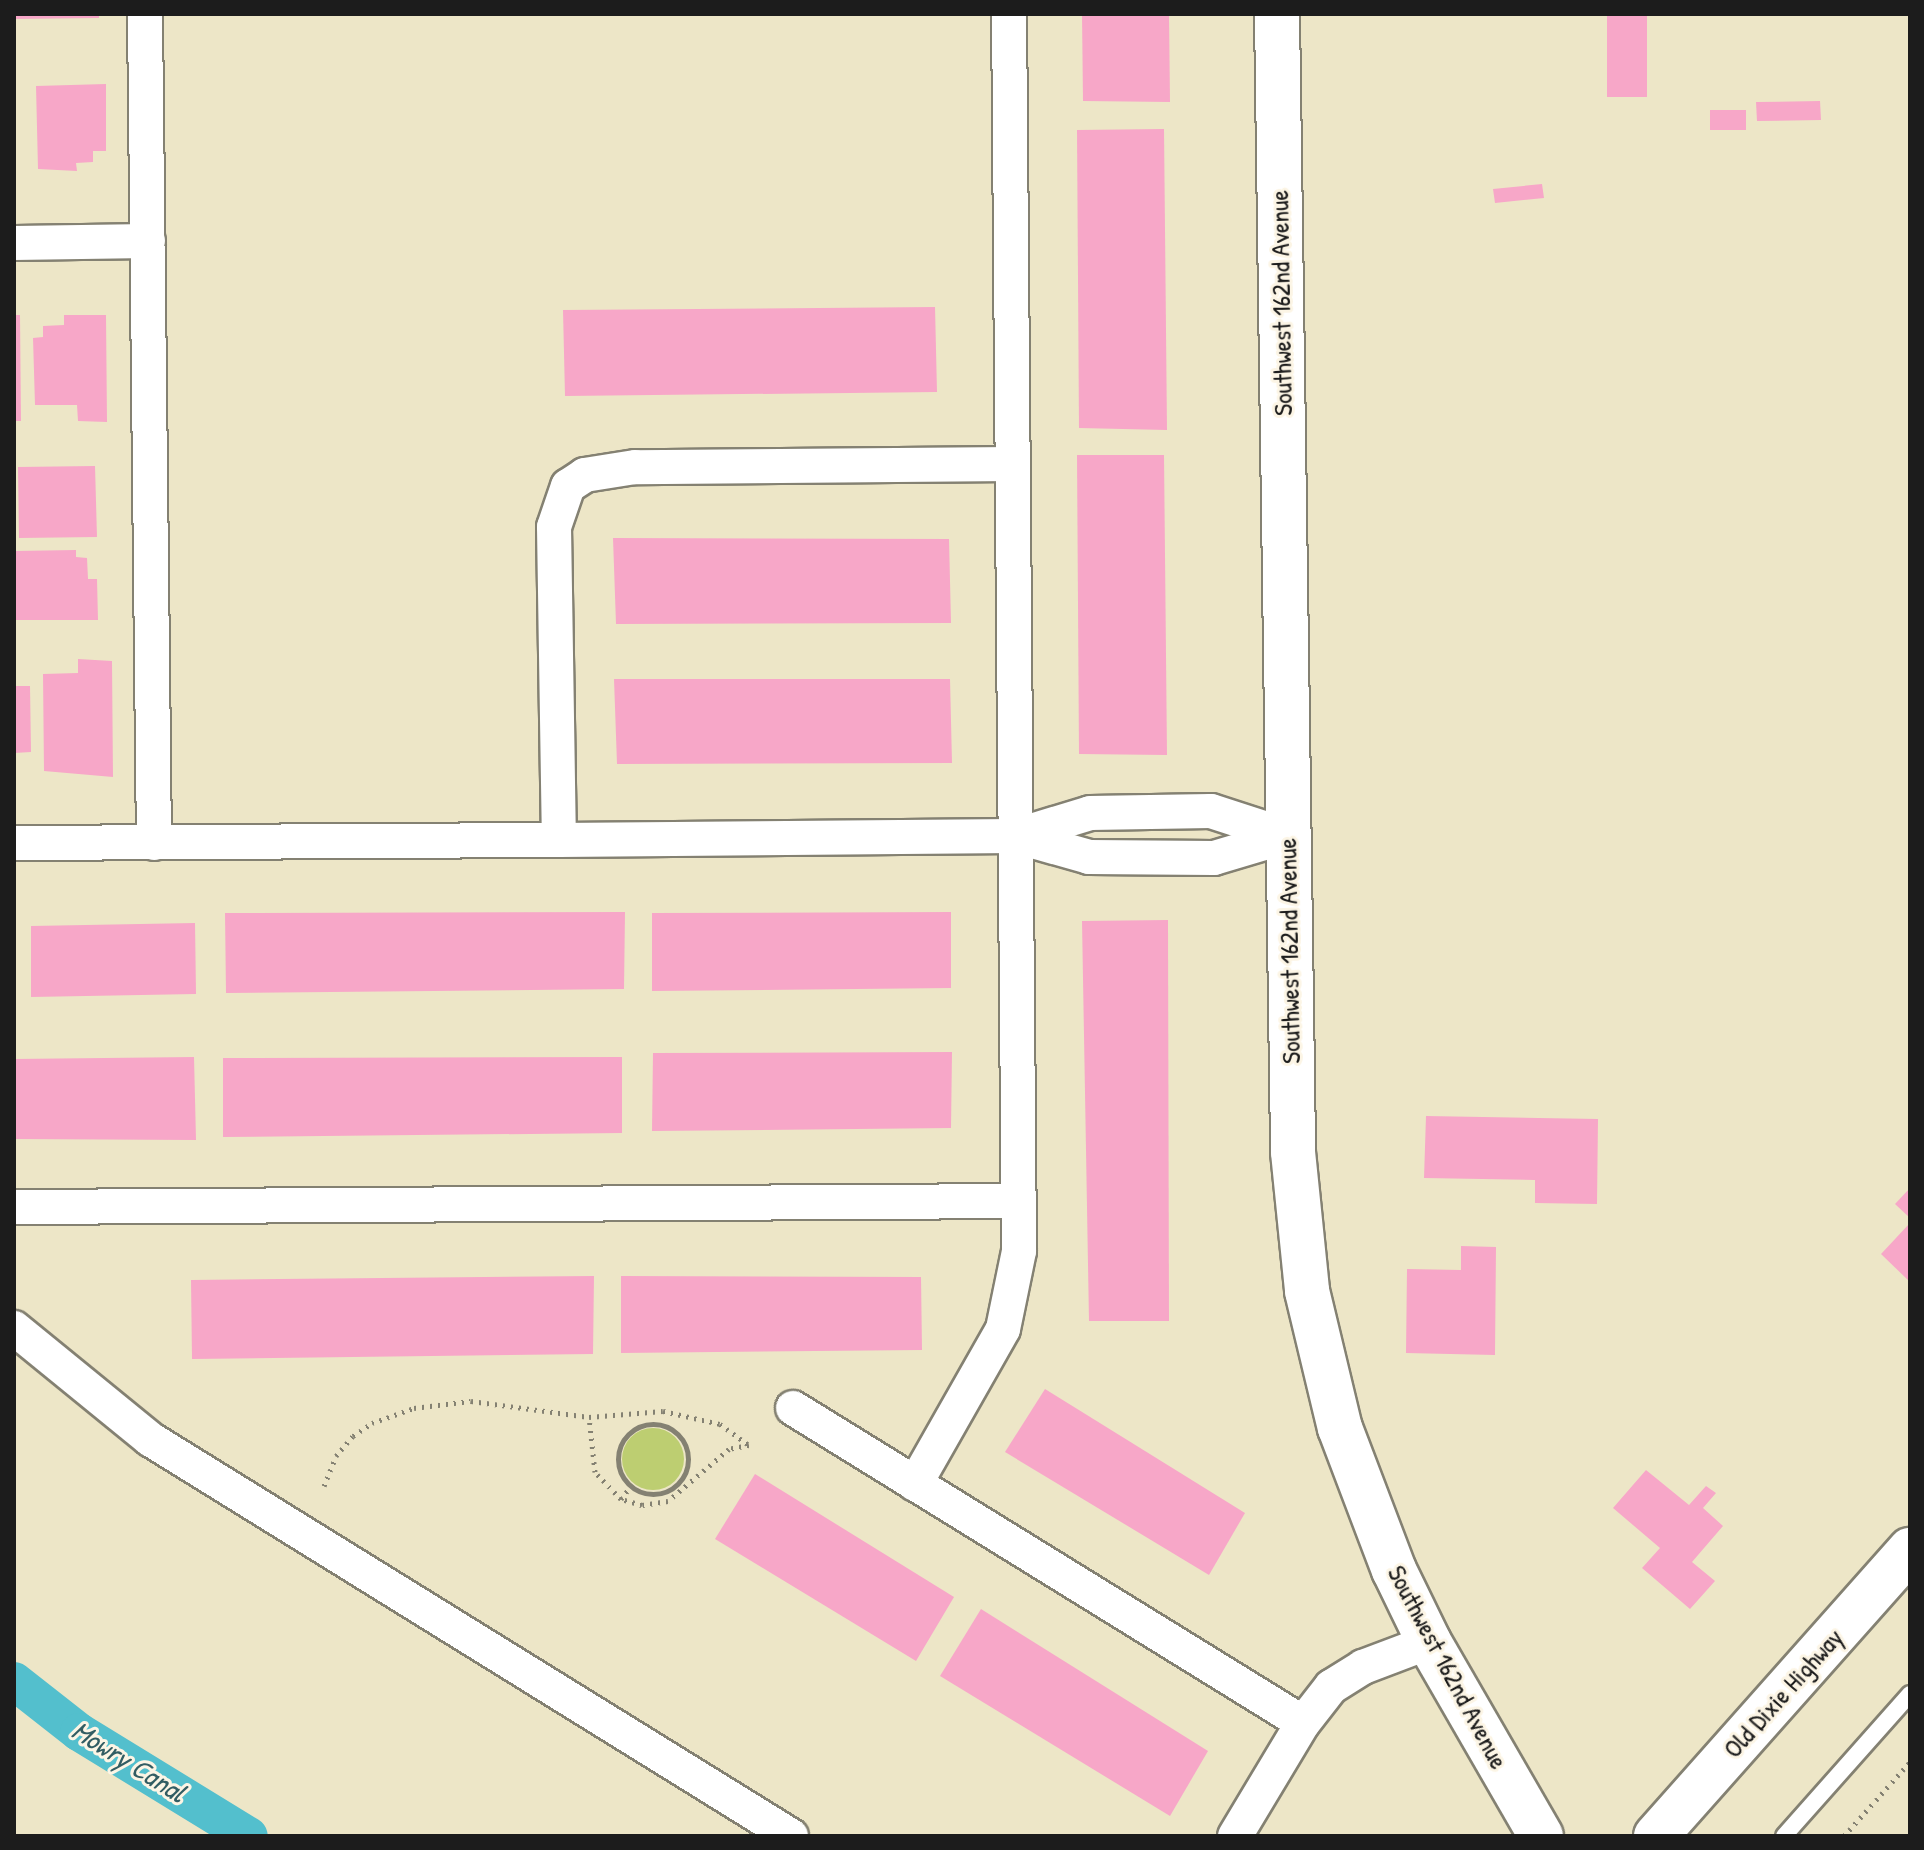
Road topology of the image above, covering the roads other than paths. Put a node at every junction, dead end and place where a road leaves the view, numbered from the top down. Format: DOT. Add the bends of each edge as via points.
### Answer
graph roads {
  1 [pos="145,14"];
  2 [pos="1009,14"];
  3 [pos="1277,14"];
  4 [pos="148,241"];
  5 [pos="14,243"];
  6 [pos="1013,464"];
  7 [pos="1015,836"];
  8 [pos="1288,836"];
  9 [pos="559,840"];
  10 [pos="14,843"];
  11 [pos="154,843"];
  12 [pos="1019,1201"];
  13 [pos="18,1213"];
  14 [pos="14,1328"];
  15 [pos="793,1408"];
  16 [pos="915,1484"];
  17 [pos="1910,1550"];
  18 [pos="1429,1642"];
  19 [pos="1910,1694"];
  20 [pos="1303,1723"];
  21 [pos="791,1836"];
  22 [pos="1235,1836"];
  23 [pos="1541,1836"];
  24 [pos="1656,1836"];
  25 [pos="1784,1836"];
  1 -- 4 [label="street"];
  2 -- 6 [label="street"];
  3 -- 8 [label="street, Southwest 162nd Avenue"];
  4 -- 5 [label="street"];
  4 -- 11 [label="street"];
  6 -- 7 [label="street"];
  6 -- 9 [label="street" via="635,467 585,475 568,486 554,527"];
  7 -- 8 [label="street" via="1089,857 1214,858"];
  7 -- 8 [label="street" via="1090,813 1211,811"];
  7 -- 9 [label="street"];
  7 -- 12 [label="street"];
  8 -- 18 [label="street, Southwest 162nd Avenue" via="1293,1152 1307,1291 1359,1481"];
  9 -- 11 [label="street"];
  10 -- 11 [label="street"];
  12 -- 13 [label="street"];
  12 -- 16 [label="street" via="1013,1294 1003,1329"];
  14 -- 21 [label="street" via="150,1439"];
  15 -- 16 [label="street"];
  16 -- 20 [label="street"];
  17 -- 24 [label="street, Old Dixie Highway"];
  18 -- 20 [label="street" via="1340,1680"];
  18 -- 23 [label="street, Southwest 162nd Avenue"];
  19 -- 25 [label="lane"];
  20 -- 22 [label="street"];
}
